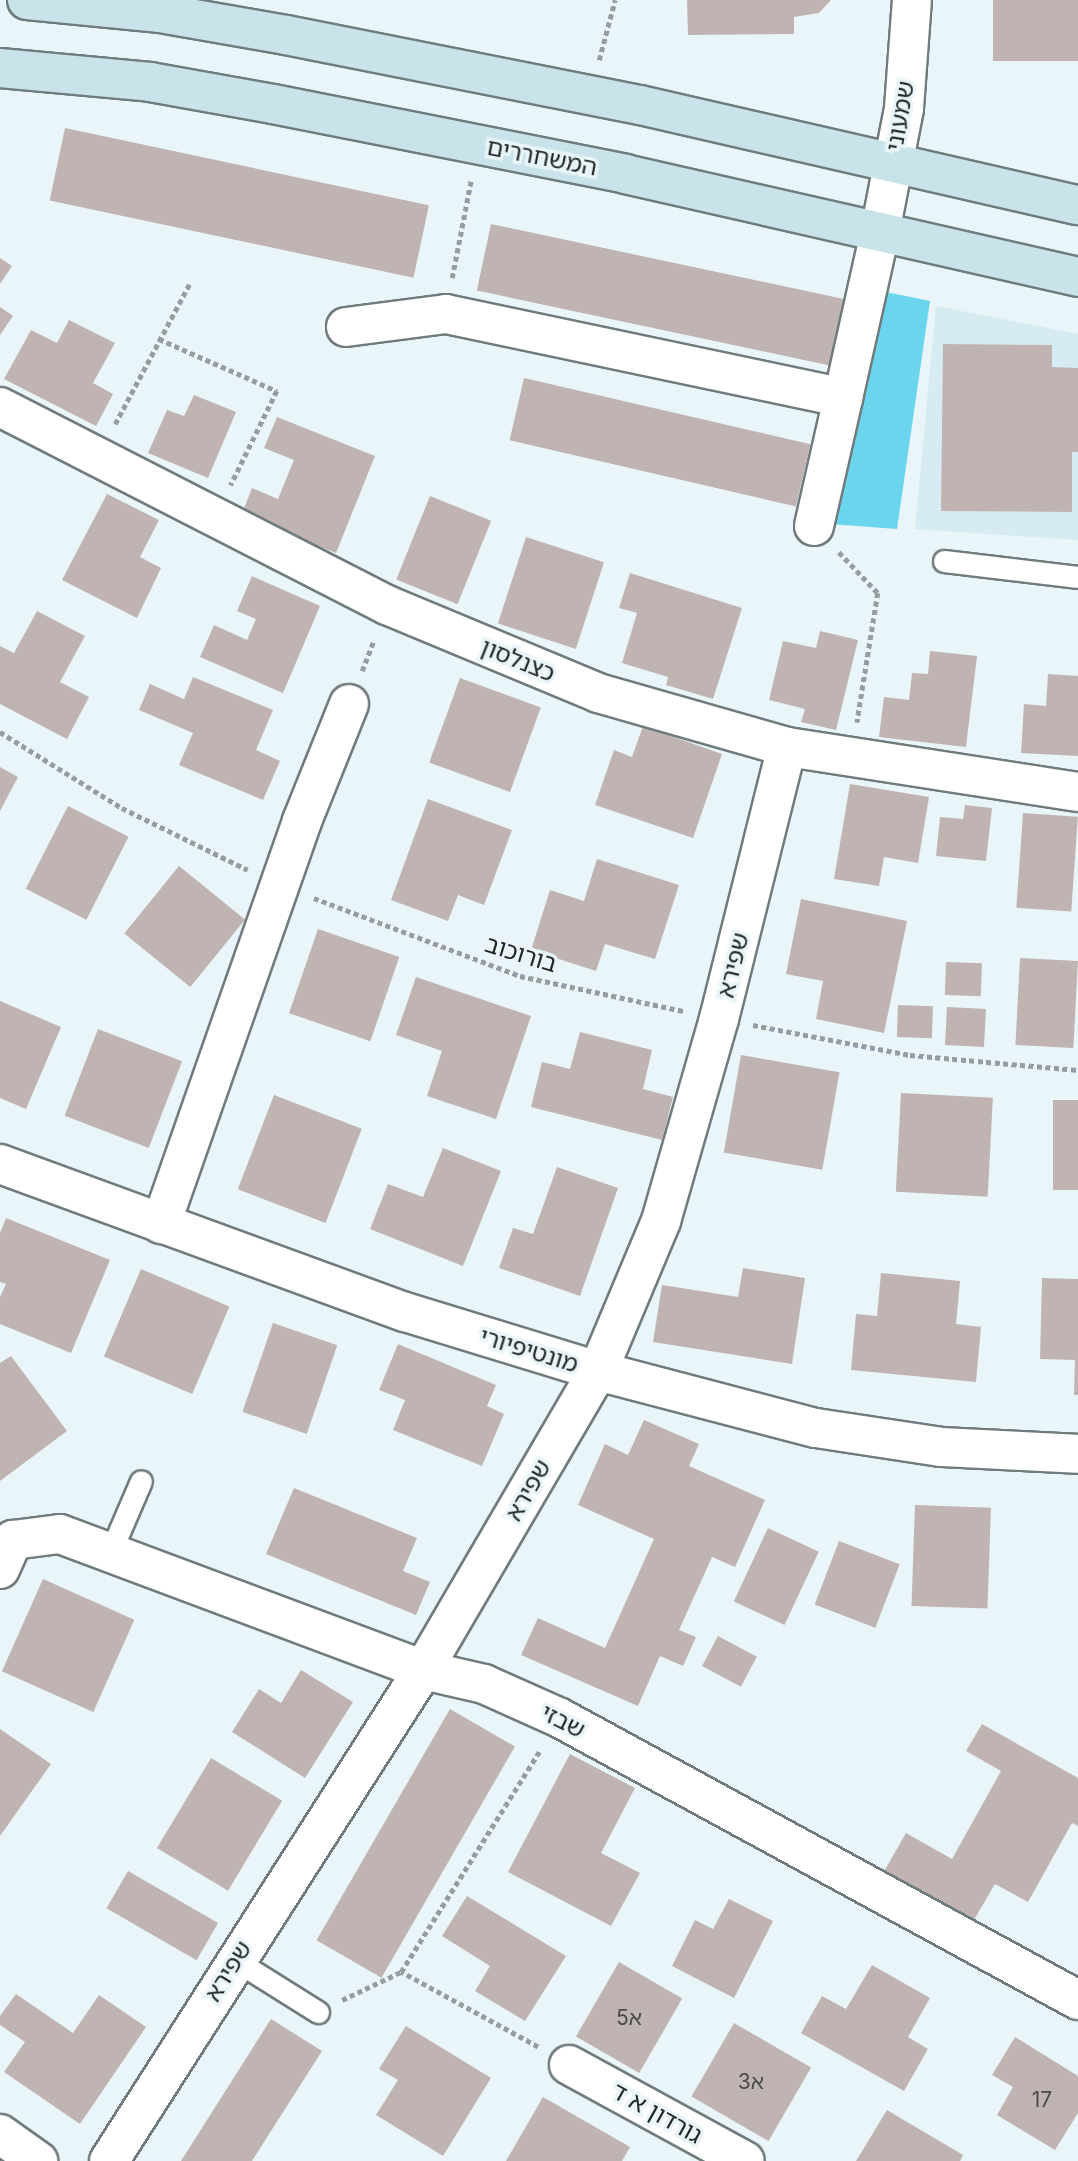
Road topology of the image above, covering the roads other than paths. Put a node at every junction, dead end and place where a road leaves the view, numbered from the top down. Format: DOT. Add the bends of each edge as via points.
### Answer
graph roads {
  1 [pos="27,0"];
  2 [pos="912,0"];
  3 [pos="89,2"];
  4 [pos="199,10"];
  5 [pos="0,68"];
  6 [pos="892,163"];
  7 [pos="1078,205"];
  8 [pos="880,232"];
  9 [pos="1078,277"];
  10 [pos="346,327"];
  11 [pos="843,398"];
  12 [pos="0,407"];
  13 [pos="814,526"];
  14 [pos="944,561"];
  15 [pos="1078,577"];
  16 [pos="349,704"];
  17 [pos="787,747"];
  18 [pos="1078,792"];
  19 [pos="0,1164"];
  20 [pos="161,1224"];
  21 [pos="598,1371"];
  22 [pos="1078,1454"];
  23 [pos="141,1481"];
  24 [pos="110,1553"];
  25 [pos="7,1555"];
  26 [pos="423,1670"];
  27 [pos="235,1960"];
  28 [pos="1078,2000"];
  29 [pos="318,2012"];
  30 [pos="569,2065"];
  31 [pos="0,2134"];
  32 [pos="38,2161"];
  33 [pos="108,2161"];
  34 [pos="745,2161"];
  1 -- 3 [label="main road"];
  2 -- 6 [label="street, שמעוני" via="904,108"];
  3 -- 4 [label="main road"];
  4 -- 6 [label="main road"];
  5 -- 8 [label="main road, המשחררים" via="150,82 478,145"];
  6 -- 7 [label="main road"];
  6 -- 8 [label="street, שמעוני"];
  8 -- 9 [label="main road, המשחררים"];
  8 -- 11 [label="street, שמעוני"];
  10 -- 11 [label="street" via="446,314"];
  11 -- 13 [label="street, שמעוני"];
  12 -- 17 [label="street, כצנלסון" via="387,605 598,693"];
  14 -- 15 [label="lane"];
  16 -- 20 [label="street" via="279,885"];
  17 -- 18 [label="street, כצנלסון"];
  17 -- 21 [label="street, שפירא" via="719,1019 661,1221"];
  19 -- 20 [label="street, מונטיפיורי"];
  20 -- 21 [label="street, מונטיפיורי" via="405,1312"];
  21 -- 22 [label="street, מונטיפיורי" via="816,1428 942,1447"];
  21 -- 26 [label="street, שפירא"];
  23 -- 24 [label="lane"];
  24 -- 25 [label="street, שבזי" via="60,1534"];
  24 -- 26 [label="street, שבזי"];
  26 -- 27 [label="street, שפירא"];
  26 -- 28 [label="street, שבזי" via="484,1684 560,1718"];
  27 -- 29 [label="lane"];
  27 -- 33 [label="street, שפירא"];
  30 -- 34 [label="street, גורדון א ד"];
  31 -- 32 [label="street"];
}
